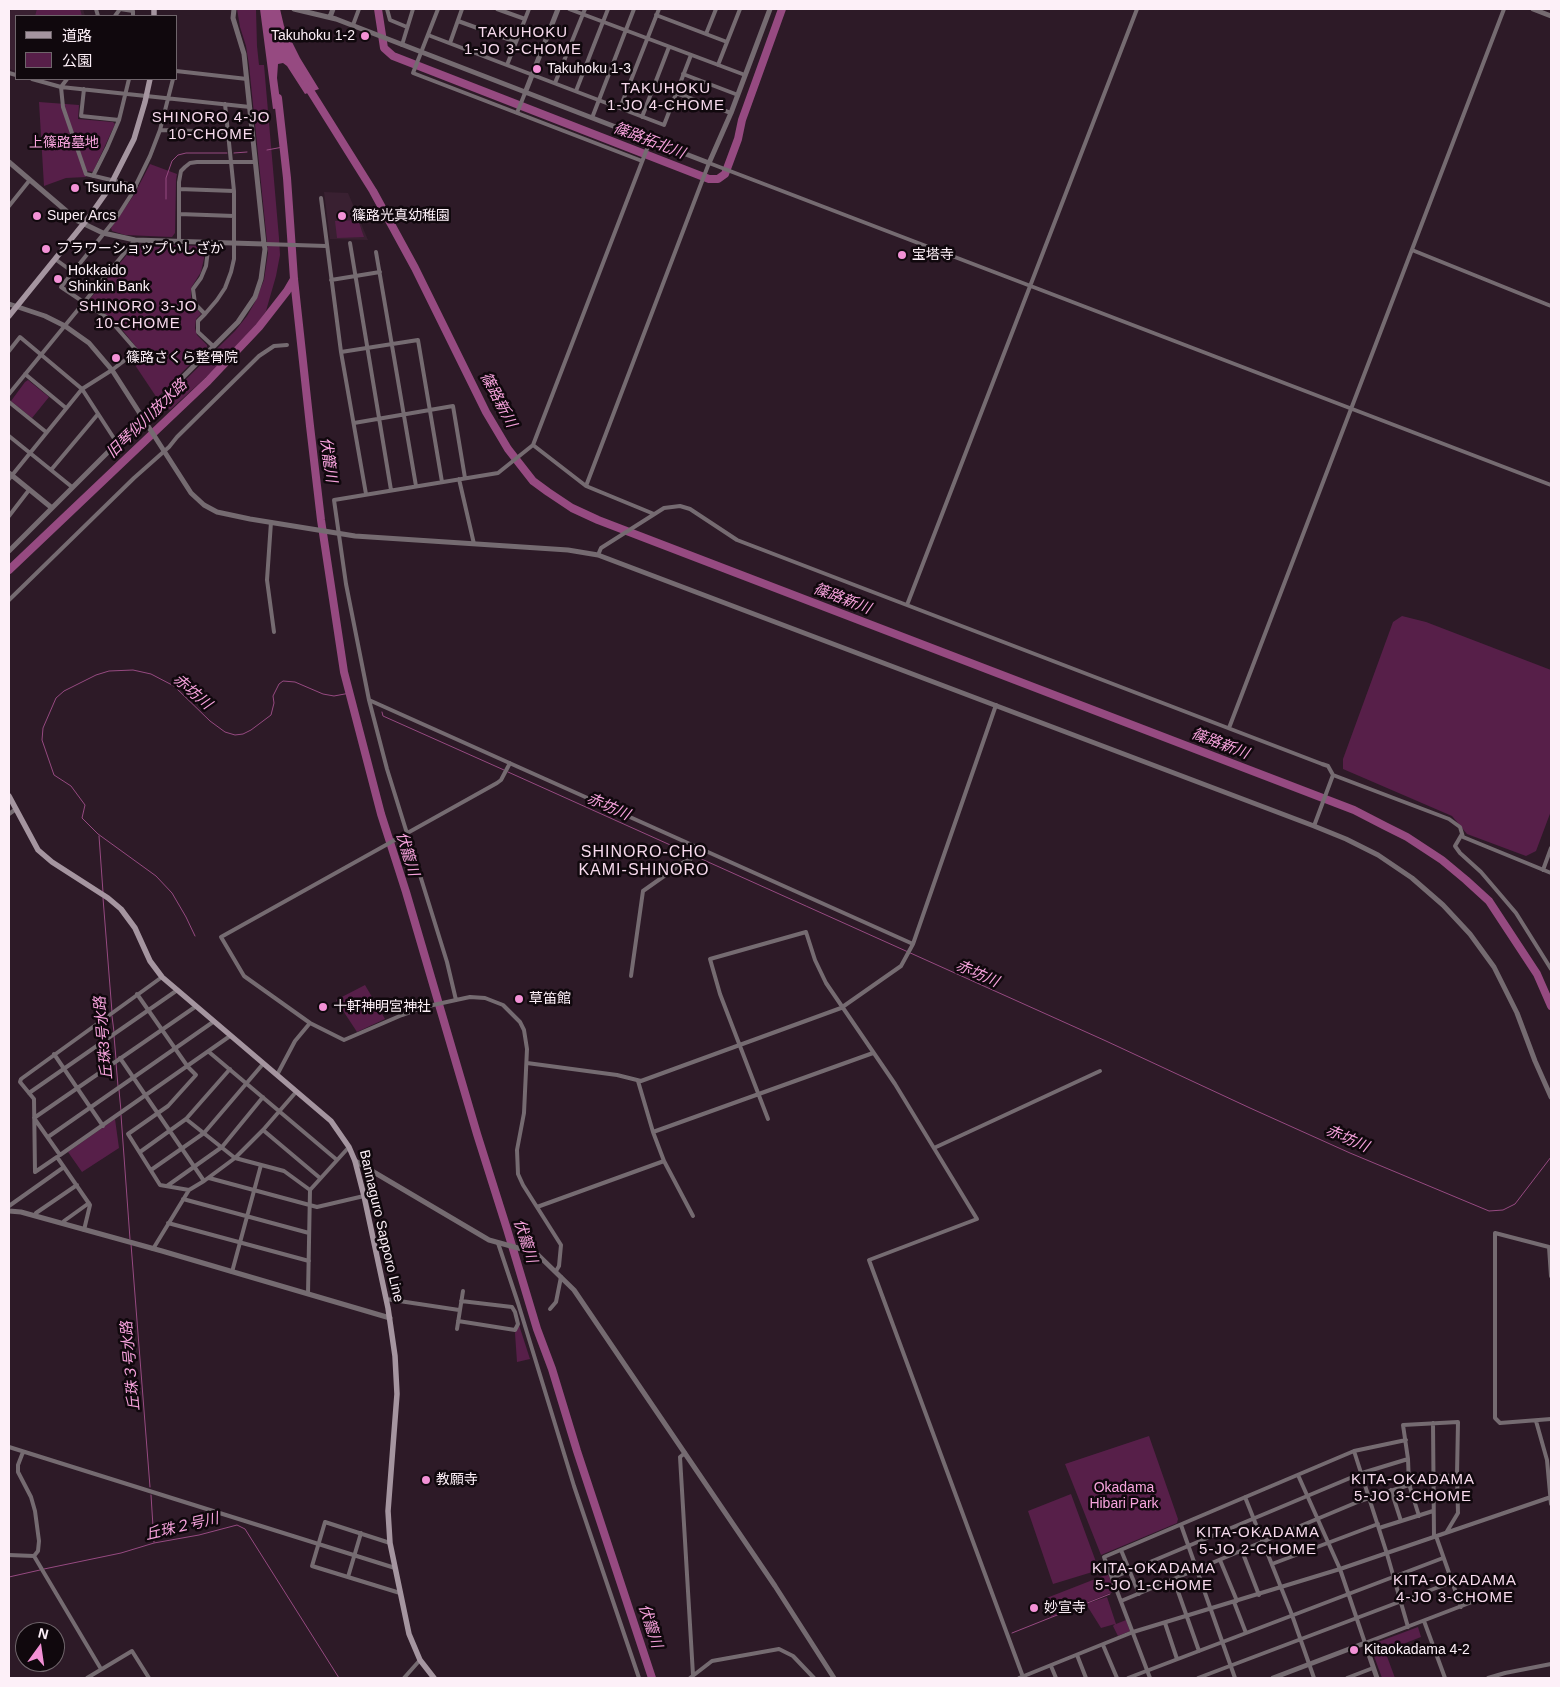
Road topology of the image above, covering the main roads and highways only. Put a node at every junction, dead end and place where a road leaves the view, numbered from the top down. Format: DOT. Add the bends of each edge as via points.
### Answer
graph roads {
  1 [pos="150,80"];
  2 [pos="9,316"];
  3 [pos="9,796"];
  4 [pos="434,1678"];
  1 -- 2 [label="main road" via="134,139 114,181 83,225"];
  3 -- 4 [label="main road, Bannaguro Sapporo Line" via="38,850 121,909 162,977 331,1121 349,1147 364,1196 390,1318 397,1377 388,1511 390,1543 409,1634 420,1660"];
}
